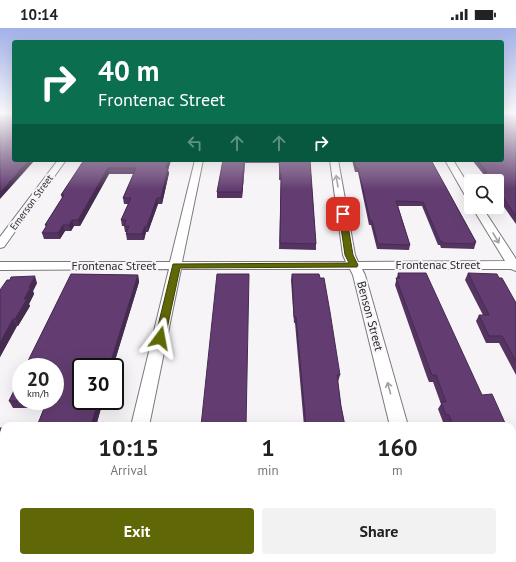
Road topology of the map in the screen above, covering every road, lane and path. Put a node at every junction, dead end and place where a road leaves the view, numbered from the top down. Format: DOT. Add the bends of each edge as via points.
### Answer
graph roads {
  1 [pos="61,162"];
  2 [pos="199,162"];
  3 [pos="334,162"];
  4 [pos="450,162"];
  5 [pos="464,185"];
  6 [pos="481,214"];
  7 [pos="0,245"];
  8 [pos="354,265"];
  9 [pos="0,266"];
  10 [pos="176,266"];
  11 [pos="515,266"];
  12 [pos="141,422"];
  13 [pos="398,422"];
  1 -- 7 [label="street, Emerson Street"];
  2 -- 10 [label="street"];
  8 -- 3 [label="street, Benson Street, one-way" via="349,255"];
  4 -- 5 [label="street"];
  6 -- 11 [label="street, one-way"];
  8 -- 10 [label="street, Frontenac Street"];
  8 -- 11 [label="street, Frontenac Street"];
  13 -- 8 [label="street, Benson Street, one-way" via="359,275"];
  9 -- 10 [label="street, Frontenac Street"];
  10 -- 12 [label="street"];
}
